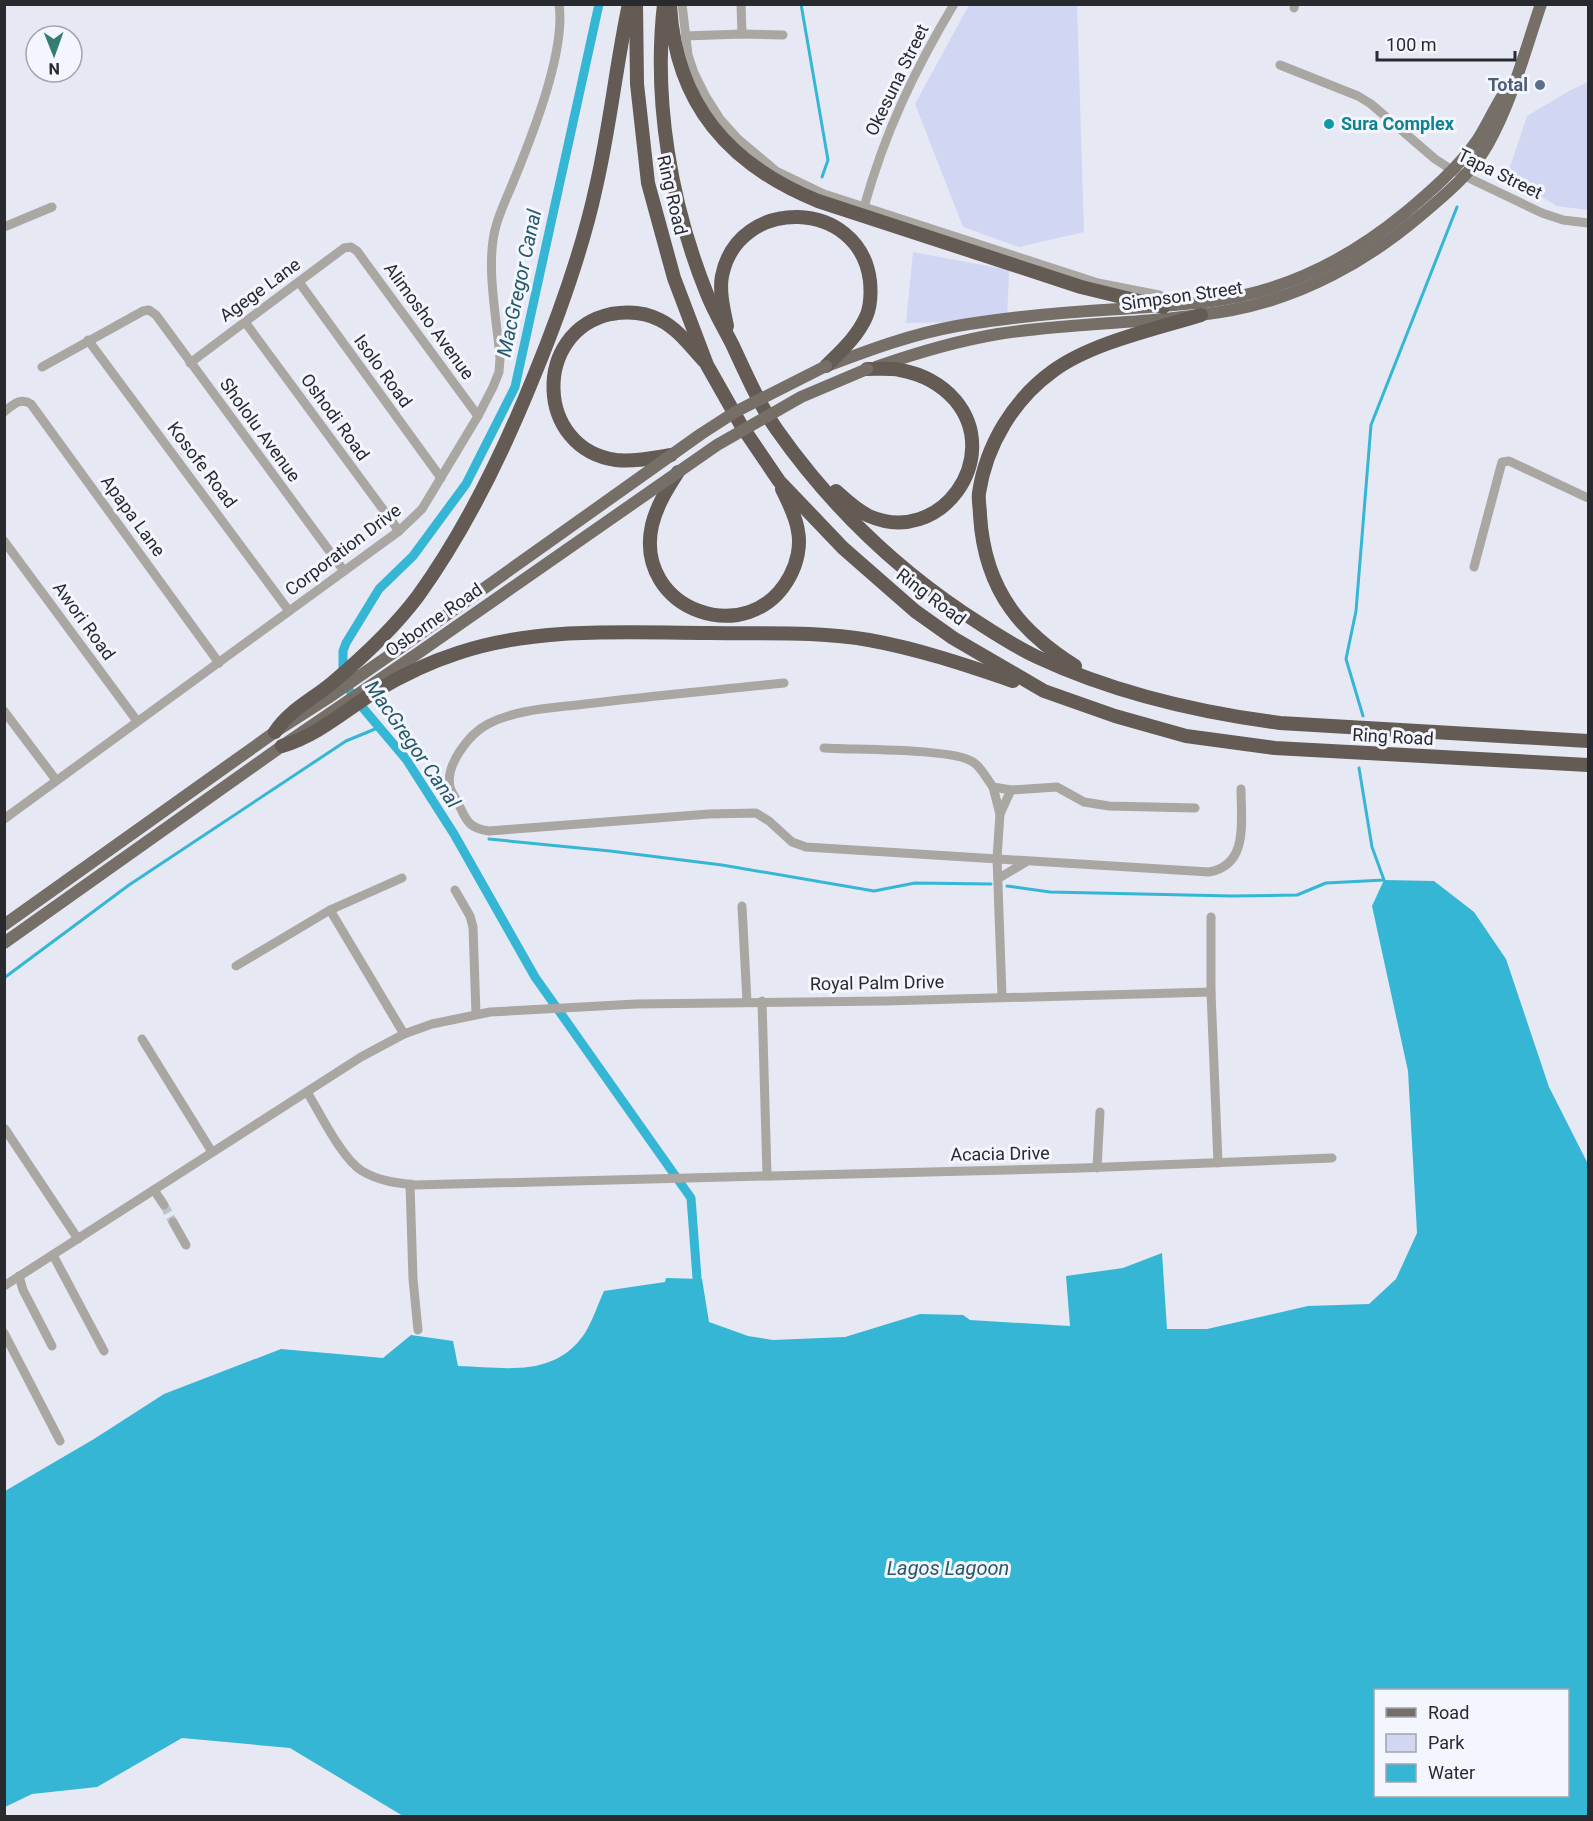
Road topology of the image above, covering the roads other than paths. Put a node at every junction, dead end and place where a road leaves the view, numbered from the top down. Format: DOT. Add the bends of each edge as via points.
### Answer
graph roads {
  1 [pos="560,4"];
  2 [pos="629,4"];
  3 [pos="636,4"];
  4 [pos="664,4"];
  5 [pos="670,4"];
  6 [pos="682,4"];
  7 [pos="741,4"];
  8 [pos="954,4"];
  9 [pos="1541,4"];
  10 [pos="742,34"];
  11 [pos="783,35"];
  12 [pos="685,36"];
  13 [pos="1280,65"];
  14 [pos="1518,72"];
  15 [pos="1452,170"];
  16 [pos="1465,176"];
  17 [pos="52,207"];
  18 [pos="864,207"];
  19 [pos="1588,224"];
  20 [pos="4,227"];
  21 [pos="351,247"];
  22 [pos="299,282"];
  23 [pos="1169,306"];
  24 [pos="1201,315"];
  25 [pos="245,322"];
  26 [pos="88,340"];
  27 [pos="731,343"];
  28 [pos="190,363"];
  29 [pos="708,365"];
  30 [pos="826,366"];
  31 [pos="42,367"];
  32 [pos="867,369"];
  33 [pos="4,412"];
  34 [pos="478,416"];
  35 [pos="671,455"];
  36 [pos="679,471"];
  37 [pos="813,475"];
  38 [pos="441,478"];
  39 [pos="779,481"];
  40 [pos="1588,498"];
  41 [pos="399,531"];
  42 [pos="4,541"];
  43 [pos="1474,567"];
  44 [pos="344,571"];
  45 [pos="289,611"];
  46 [pos="219,663"];
  47 [pos="361,667"];
  48 [pos="1099,682"];
  49 [pos="784,683"];
  50 [pos="375,687"];
  51 [pos="1044,691"];
  52 [pos="4,711"];
  53 [pos="137,721"];
  54 [pos="275,732"];
  55 [pos="1588,741"];
  56 [pos="282,746"];
  57 [pos="824,748"];
  58 [pos="1588,765"];
  59 [pos="56,780"];
  60 [pos="993,787"];
  61 [pos="1241,789"];
  62 [pos="1011,790"];
  63 [pos="1195,808"];
  64 [pos="1000,814"];
  65 [pos="4,819"];
  66 [pos="997,858"];
  67 [pos="1026,862"];
  68 [pos="402,878"];
  69 [pos="999,878"];
  70 [pos="455,890"];
  71 [pos="742,906"];
  72 [pos="330,910"];
  73 [pos="1211,917"];
  74 [pos="4,925"];
  75 [pos="4,943"];
  76 [pos="236,966"];
  77 [pos="1211,992"];
  78 [pos="1002,996"];
  79 [pos="762,1001"];
  80 [pos="747,1002"];
  81 [pos="476,1014"];
  82 [pos="404,1034"];
  83 [pos="142,1039"];
  84 [pos="307,1092"];
  85 [pos="1100,1112"];
  86 [pos="5,1129"];
  87 [pos="212,1152"];
  88 [pos="1332,1158"];
  89 [pos="1218,1163"];
  90 [pos="1097,1168"];
  91 [pos="767,1175"];
  92 [pos="410,1184"];
  93 [pos="154,1190"];
  94 [pos="164,1205"];
  95 [pos="173,1222"];
  96 [pos="78,1239"];
  97 [pos="186,1245"];
  98 [pos="53,1255"];
  99 [pos="19,1276"];
  100 [pos="4,1286"];
  101 [pos="418,1330"];
  102 [pos="4,1333"];
  103 [pos="52,1346"];
  104 [pos="104,1350"];
  105 [pos="60,1441"];
  1 -- 34 [label="street, Corporation Drive" via="560,34 547,88 496,226 491,261 501,358 499,372"];
  2 -- 47 [label="highway" via="588,221 561,307 524,403 492,474 449,550"];
  3 -- 29 [label="highway, Ring Road" via="637,84 648,183 674,278"];
  4 -- 27 [label="highway, Ring Road" via="663,96 675,190 706,293"];
  5 -- 23 [label="highway" via="675,47 691,93 706,118 744,159 787,189 1081,287"];
  6 -- 12 [label="street"];
  7 -- 10 [label="street"];
  8 -- 18 [label="street, Okesuna Street" via="896,112"];
  9 -- 14 [label="main road, Simpson Street"];
  10 -- 11 [label="street"];
  10 -- 12 [label="street"];
  12 -- 18 [label="street" via="694,73 706,97 738,140 776,171 824,194"];
  13 -- 15 [label="street, Tapa Street" via="1358,96"];
  14 -- 15 [label="main road, Osborne Road" via="1478,139"];
  14 -- 16 [label="main road, Simpson Street" via="1488,145"];
  15 -- 16 [label="street, Tapa Street"];
  15 -- 23 [label="main road, Osborne Road" via="1386,229 1313,272 1225,299"];
  16 -- 19 [label="street, Tapa Street" via="1542,213"];
  16 -- 24 [label="main road, Simpson Street" via="1406,228 1337,273 1282,296"];
  17 -- 20 [label="street"];
  18 -- 23 [label="street" via="1098,283 1159,295 1167,298"];
  21 -- 22 [label="street, Agege Lane" via="344,248"];
  21 -- 34 [label="street, Alimosho Avenue"];
  22 -- 25 [label="street, Agege Lane"];
  22 -- 38 [label="street, Isolo Road"];
  23 -- 30 [label="main road, Osborne Road" via="1038,315 954,326"];
  24 -- 32 [label="main road, Simpson Street" via="962,340"];
  24 -- 48 [label="highway" via="1074,357 1052,371 1013,411 987,463 979,494 981,541 997,587 1010,609 1039,640"];
  25 -- 28 [label="street, Agege Lane"];
  25 -- 41 [label="street, Oshodi Road"];
  26 -- 28 [label="street, Shololu Avenue" via="149,310"];
  26 -- 31 [label="street"];
  26 -- 45 [label="street, Kosofe Road"];
  27 -- 30 [label="highway" via="721,279 731,252 755,228 775,219 817,219 844,233 855,245 865,261 871,289 867,315 851,341"];
  27 -- 37 [label="highway, Ring Road" via="776,428"];
  28 -- 44 [label="street, Shololu Avenue"];
  29 -- 35 [label="highway" via="671,327 651,316 625,311 588,323 572,335 562,350 552,390 555,407 569,434 588,450 614,460"];
  29 -- 39 [label="highway, Ring Road" via="741,425"];
  30 -- 35 [label="main road, Osborne Road, bridge" via="735,412"];
  32 -- 36 [label="main road, Osborne Road, bridge" via="777,410"];
  32 -- 37 [label="highway" via="898,369 931,379 963,411 972,434 971,461 960,489 938,511 906,522 887,521 869,516 848,503 828,482"];
  33 -- 46 [label="street, Apapa Lane" via="15,403 31,404"];
  34 -- 38 [label="street, Corporation Drive"];
  35 -- 47 [label="main road, Osborne Road, bridge" via="400,648"];
  36 -- 39 [label="highway" via="663,496 652,527 652,558 666,590 677,600 709,615 742,615 761,608 790,577 798,553 799,533"];
  36 -- 50 [label="main road, Osborne Road, bridge"];
  37 -- 48 [label="highway, Ring Road" via="867,537 943,600 1035,656"];
  38 -- 41 [label="street, Corporation Drive" via="422,509"];
  39 -- 51 [label="highway, Ring Road" via="843,548 915,611"];
  40 -- 43 [label="street" via="1509,461 1502,462"];
  41 -- 44 [label="street, Corporation Drive"];
  42 -- 53 [label="street, Awori Road"];
  44 -- 45 [label="street, Corporation Drive"];
  45 -- 46 [label="street, Corporation Drive"];
  46 -- 53 [label="street, Corporation Drive"];
  47 -- 54 [label="highway" via="325,695 282,720"];
  48 -- 55 [label="highway, Ring Road" via="1163,702 1280,723"];
  49 -- 66 [label="street" via="507,716 473,735 451,768 450,788 469,825 476,830 756,813 792,842 806,848"];
  50 -- 51 [label="highway" via="458,653 530,637 612,633 809,634 867,640 931,654"];
  50 -- 56 [label="highway" via="301,741"];
  51 -- 58 [label="highway, Ring Road" via="1186,736 1265,747"];
  52 -- 59 [label="street"];
  53 -- 59 [label="street, Corporation Drive"];
  54 -- 74 [label="main road"];
  56 -- 75 [label="main road"];
  57 -- 60 [label="street" via="961,756 974,762"];
  59 -- 65 [label="street, Corporation Drive"];
  60 -- 62 [label="street"];
  60 -- 64 [label="street"];
  61 -- 67 [label="street" via="1242,831 1235,856 1221,870"];
  62 -- 63 [label="street" via="1057,787 1084,802 1108,806"];
  62 -- 64 [label="street"];
  64 -- 66 [label="street"];
  66 -- 67 [label="street"];
  66 -- 69 [label="street"];
  67 -- 69 [label="street"];
  68 -- 72 [label="street"];
  69 -- 78 [label="street"];
  70 -- 81 [label="street" via="473,927"];
  71 -- 80 [label="street"];
  72 -- 76 [label="street"];
  72 -- 82 [label="street"];
  73 -- 77 [label="street"];
  77 -- 78 [label="street, Royal Palm Drive"];
  77 -- 89 [label="street"];
  78 -- 79 [label="street, Royal Palm Drive"];
  79 -- 80 [label="street, Royal Palm Drive"];
  79 -- 91 [label="street"];
  80 -- 81 [label="street, Royal Palm Drive"];
  81 -- 82 [label="street, Royal Palm Drive"];
  82 -- 84 [label="street, Royal Palm Drive"];
  83 -- 87 [label="street"];
  84 -- 87 [label="street, Royal Palm Drive"];
  84 -- 92 [label="street, Acacia Drive" via="346,1156 360,1170 391,1183"];
  85 -- 90 [label="street"];
  86 -- 96 [label="street"];
  87 -- 93 [label="street, Royal Palm Drive"];
  88 -- 89 [label="street, Acacia Drive"];
  89 -- 90 [label="street, Acacia Drive"];
  90 -- 91 [label="street, Acacia Drive"];
  91 -- 92 [label="street, Acacia Drive"];
  92 -- 101 [label="street"];
  93 -- 94 [label="street"];
  93 -- 96 [label="street, Royal Palm Drive"];
  95 -- 97 [label="street"];
  96 -- 98 [label="street, Royal Palm Drive"];
  98 -- 99 [label="street, Royal Palm Drive"];
  98 -- 104 [label="street"];
  99 -- 100 [label="street, Royal Palm Drive"];
  99 -- 103 [label="street"];
  102 -- 105 [label="street"];
}
